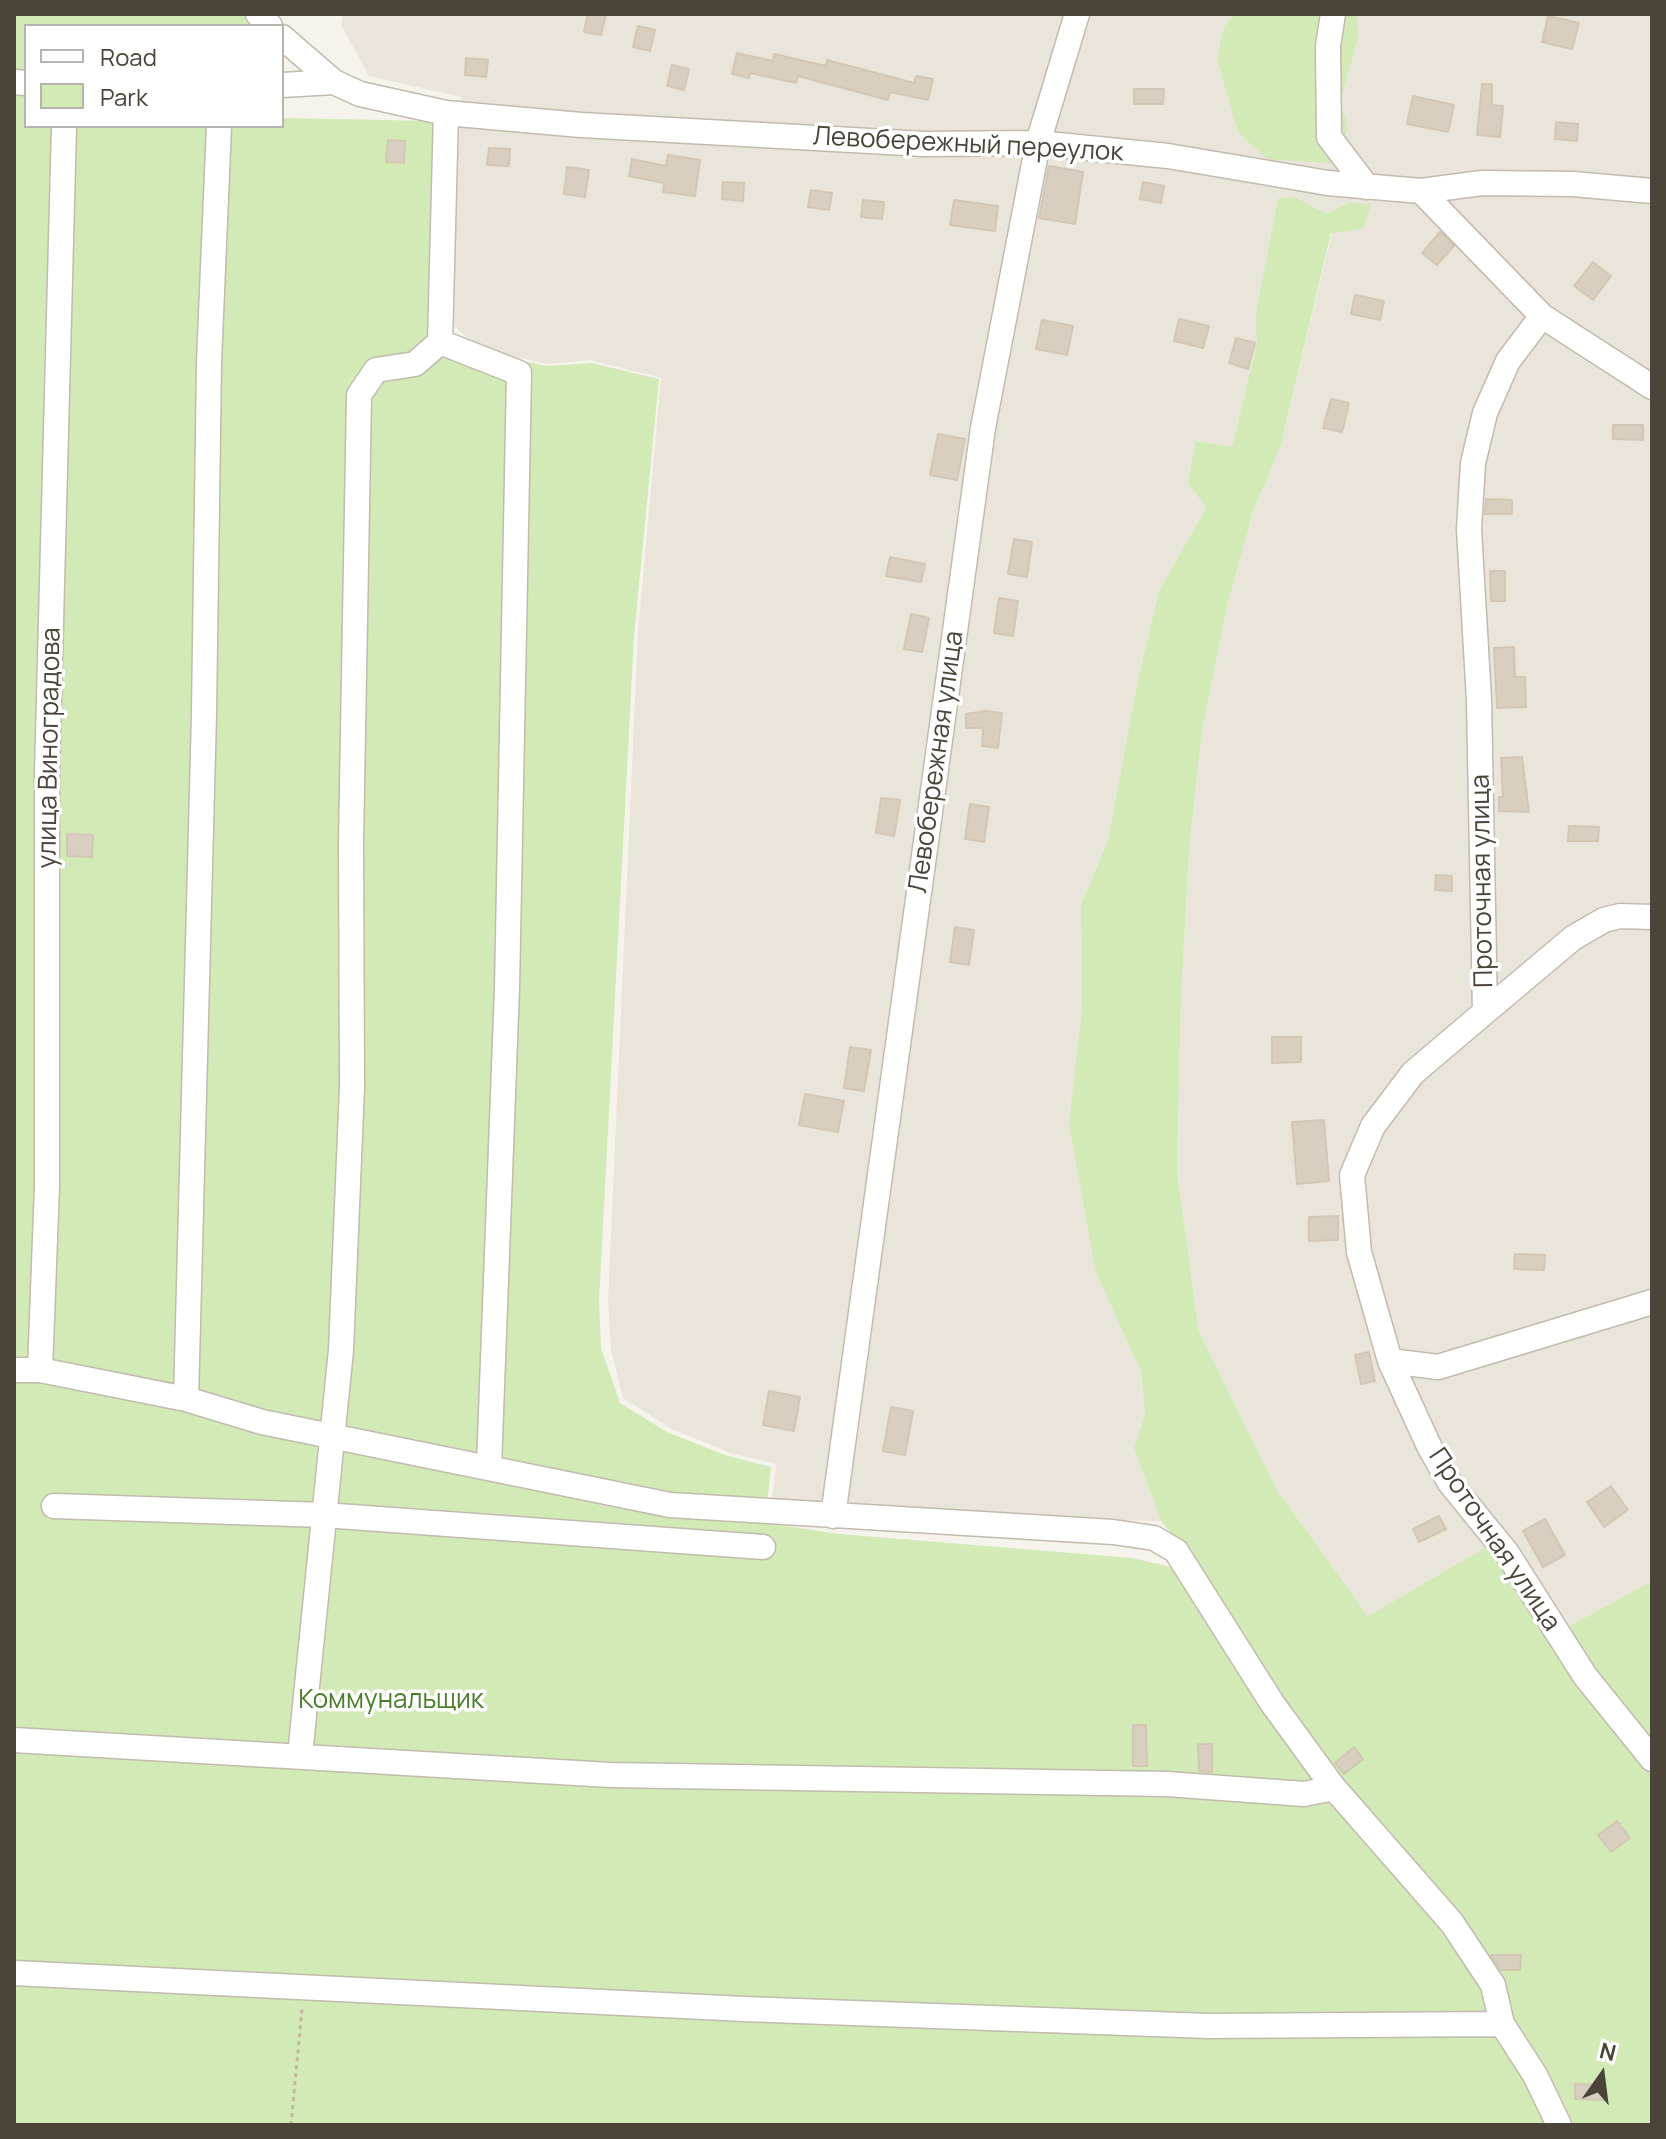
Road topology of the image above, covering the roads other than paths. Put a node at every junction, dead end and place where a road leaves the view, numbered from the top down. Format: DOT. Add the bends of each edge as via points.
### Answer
graph roads {
  1 [pos="1077,14"];
  2 [pos="1333,14"];
  3 [pos="284,39"];
  4 [pos="334,82"];
  5 [pos="284,85"];
  6 [pos="446,113"];
  7 [pos="64,128"];
  8 [pos="219,128"];
  9 [pos="1038,143"];
  10 [pos="1367,187"];
  11 [pos="1421,191"];
  12 [pos="1652,191"];
  13 [pos="1542,316"];
  14 [pos="440,342"];
  15 [pos="1652,387"];
  16 [pos="1652,917"];
  17 [pos="1485,1012"];
  18 [pos="1652,1302"];
  19 [pos="1390,1361"];
  20 [pos="14,1370"];
  21 [pos="40,1370"];
  22 [pos="186,1399"];
  23 [pos="332,1435"];
  24 [pos="489,1466"];
  25 [pos="54,1506"];
  26 [pos="324,1515"];
  27 [pos="833,1516"];
  28 [pos="763,1547"];
  29 [pos="14,1740"];
  30 [pos="300,1755"];
  31 [pos="1652,1759"];
  32 [pos="1334,1788"];
  33 [pos="14,1973"];
  34 [pos="1502,2024"];
  35 [pos="1559,2125"];
  1 -- 9 [label="street, Левобережная улица"];
  2 -- 10 [label="street" via="1329,137"];
  3 -- 4 [label="street"];
  4 -- 5 [label="street"];
  4 -- 6 [label="street, Левобережный переулок" via="360,94"];
  6 -- 9 [label="street, Левобережный переулок" via="924,144"];
  6 -- 14 [label="street"];
  7 -- 21 [label="street, улица Виноградова" via="47,774 47,1155"];
  8 -- 22 [label="street"];
  9 -- 10 [label="street, Левобережный переулок" via="1168,156"];
  9 -- 27 [label="street, Левобережная улица" via="983,428"];
  10 -- 11 [label="street, Левобережный переулок"];
  11 -- 12 [label="street, Левобережный переулок" via="1482,183"];
  11 -- 13 [label="street"];
  13 -- 15 [label="street"];
  13 -- 17 [label="street, Проточная улица" via="1508,361 1485,413 1473,463 1469,529 1479,700"];
  14 -- 23 [label="street" via="415,364 376,370 359,395 352,1087 341,1350"];
  14 -- 24 [label="street" via="519,373 507,988"];
  16 -- 17 [label="street" via="1604,920 1573,938"];
  17 -- 19 [label="street, Проточная улица" via="1413,1073 1373,1126 1352,1175 1359,1252"];
  18 -- 19 [label="street" via="1438,1367"];
  19 -- 31 [label="street, Проточная улица" via="1450,1483 1507,1553 1585,1676"];
  20 -- 21 [label="street"];
  21 -- 22 [label="street"];
  22 -- 23 [label="street" via="262,1422"];
  23 -- 24 [label="street"];
  23 -- 26 [label="street"];
  24 -- 27 [label="street" via="670,1505"];
  25 -- 26 [label="street"];
  26 -- 28 [label="street"];
  26 -- 30 [label="street"];
  27 -- 32 [label="street" via="1154,1538 1176,1551 1272,1703"];
  29 -- 30 [label="street"];
  30 -- 32 [label="street" via="610,1775 1167,1784 1304,1794"];
  32 -- 34 [label="street" via="1452,1923 1493,1985"];
  33 -- 34 [label="street" via="1208,2026"];
  34 -- 35 [label="street"];
}
